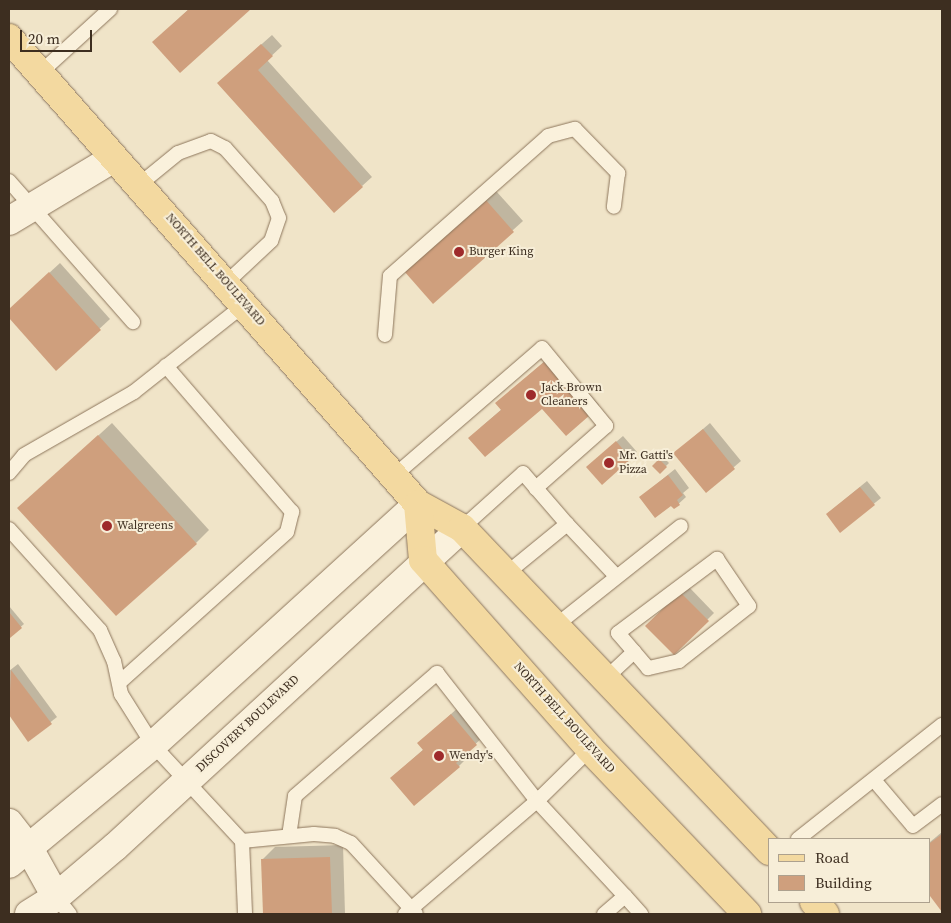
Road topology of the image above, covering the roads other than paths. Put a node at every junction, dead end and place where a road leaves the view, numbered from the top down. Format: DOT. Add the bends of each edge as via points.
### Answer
graph roads {
  1 [pos="110,9"];
  2 [pos="9,38"];
  3 [pos="40,73"];
  4 [pos="114,158"];
  5 [pos="9,180"];
  6 [pos="140,184"];
  7 [pos="614,207"];
  8 [pos="20,214"];
  9 [pos="226,283"];
  10 [pos="245,304"];
  11 [pos="133,322"];
  12 [pos="385,335"];
  13 [pos="166,366"];
  14 [pos="9,473"];
  15 [pos="395,475"];
  16 [pos="536,488"];
  17 [pos="418,504"];
  18 [pos="567,524"];
  19 [pos="681,526"];
  20 [pos="462,528"];
  21 [pos="9,529"];
  22 [pos="424,560"];
  23 [pos="506,574"];
  24 [pos="616,576"];
  25 [pos="554,627"];
  26 [pos="634,652"];
  27 [pos="605,679"];
  28 [pos="120,682"];
  29 [pos="942,726"];
  30 [pos="153,745"];
  31 [pos="590,749"];
  32 [pos="874,780"];
  33 [pos="187,781"];
  34 [pos="537,801"];
  35 [pos="942,804"];
  36 [pos="9,823"];
  37 [pos="289,836"];
  38 [pos="799,838"];
  39 [pos="242,841"];
  40 [pos="768,849"];
  41 [pos="19,857"];
  42 [pos="625,896"];
  43 [pos="815,903"];
  44 [pos="63,906"];
  45 [pos="737,911"];
  46 [pos="410,912"];
  47 [pos="30,914"];
  48 [pos="245,914"];
  49 [pos="604,914"];
  50 [pos="640,914"];
  51 [pos="825,914"];
  1 -- 3 [label="lane"];
  2 -- 3 [label="main road, NORTH BELL BOULEVARD"];
  3 -- 4 [label="main road, NORTH BELL BOULEVARD"];
  4 -- 6 [label="main road, NORTH BELL BOULEVARD"];
  4 -- 8 [label="street"];
  5 -- 8 [label="lane"];
  6 -- 9 [label="main road, NORTH BELL BOULEVARD"];
  6 -- 9 [label="lane" via="178,153 211,141 224,148 272,201 279,218 271,241"];
  7 -- 12 [label="lane" via="618,173 575,129 548,136 390,276"];
  8 -- 11 [label="lane"];
  9 -- 10 [label="main road, NORTH BELL BOULEVARD"];
  10 -- 13 [label="lane"];
  10 -- 15 [label="main road, NORTH BELL BOULEVARD"];
  13 -- 14 [label="lane" via="134,392 24,455"];
  13 -- 28 [label="lane" via="292,512 287,532"];
  15 -- 16 [label="lane" via="542,348 606,426"];
  15 -- 17 [label="main road, NORTH BELL BOULEVARD"];
  16 -- 18 [label="lane"];
  16 -- 20 [label="lane" via="523,473"];
  17 -- 20 [label="main road, NORTH BELL BOULEVARD"];
  17 -- 22 [label="main road"];
  17 -- 30 [label="street"];
  18 -- 23 [label="lane"];
  18 -- 24 [label="lane"];
  19 -- 24 [label="lane"];
  20 -- 22 [label="street, DISCOVERY BOULEVARD"];
  20 -- 23 [label="main road, NORTH BELL BOULEVARD"];
  21 -- 28 [label="lane" via="100,630"];
  22 -- 31 [label="main road, NORTH BELL BOULEVARD"];
  22 -- 33 [label="street, DISCOVERY BOULEVARD"];
  23 -- 25 [label="main road, NORTH BELL BOULEVARD"];
  24 -- 25 [label="lane"];
  25 -- 27 [label="main road, NORTH BELL BOULEVARD"];
  26 -- 26 [label="lane" via="648,668 679,661 749,606 717,559 618,633"];
  26 -- 27 [label="lane"];
  27 -- 40 [label="main road, NORTH BELL BOULEVARD"];
  28 -- 30 [label="lane" via="121,694 132,716"];
  29 -- 32 [label="lane"];
  30 -- 33 [label="lane"];
  30 -- 41 [label="street"];
  31 -- 34 [label="lane"];
  31 -- 45 [label="main road, NORTH BELL BOULEVARD"];
  32 -- 35 [label="lane" via="913,826"];
  32 -- 38 [label="lane"];
  33 -- 39 [label="lane"];
  33 -- 44 [label="street, DISCOVERY BOULEVARD"];
  34 -- 37 [label="lane" via="437,673 295,796"];
  34 -- 42 [label="lane"];
  34 -- 46 [label="lane"];
  36 -- 41 [label="street"];
  37 -- 39 [label="lane"];
  37 -- 46 [label="lane" via="335,836 351,843"];
  39 -- 48 [label="lane"];
  41 -- 44 [label="street"];
  42 -- 49 [label="lane"];
  42 -- 50 [label="lane"];
  43 -- 51 [label="main road"];
  44 -- 47 [label="street, DISCOVERY BOULEVARD"];
}
